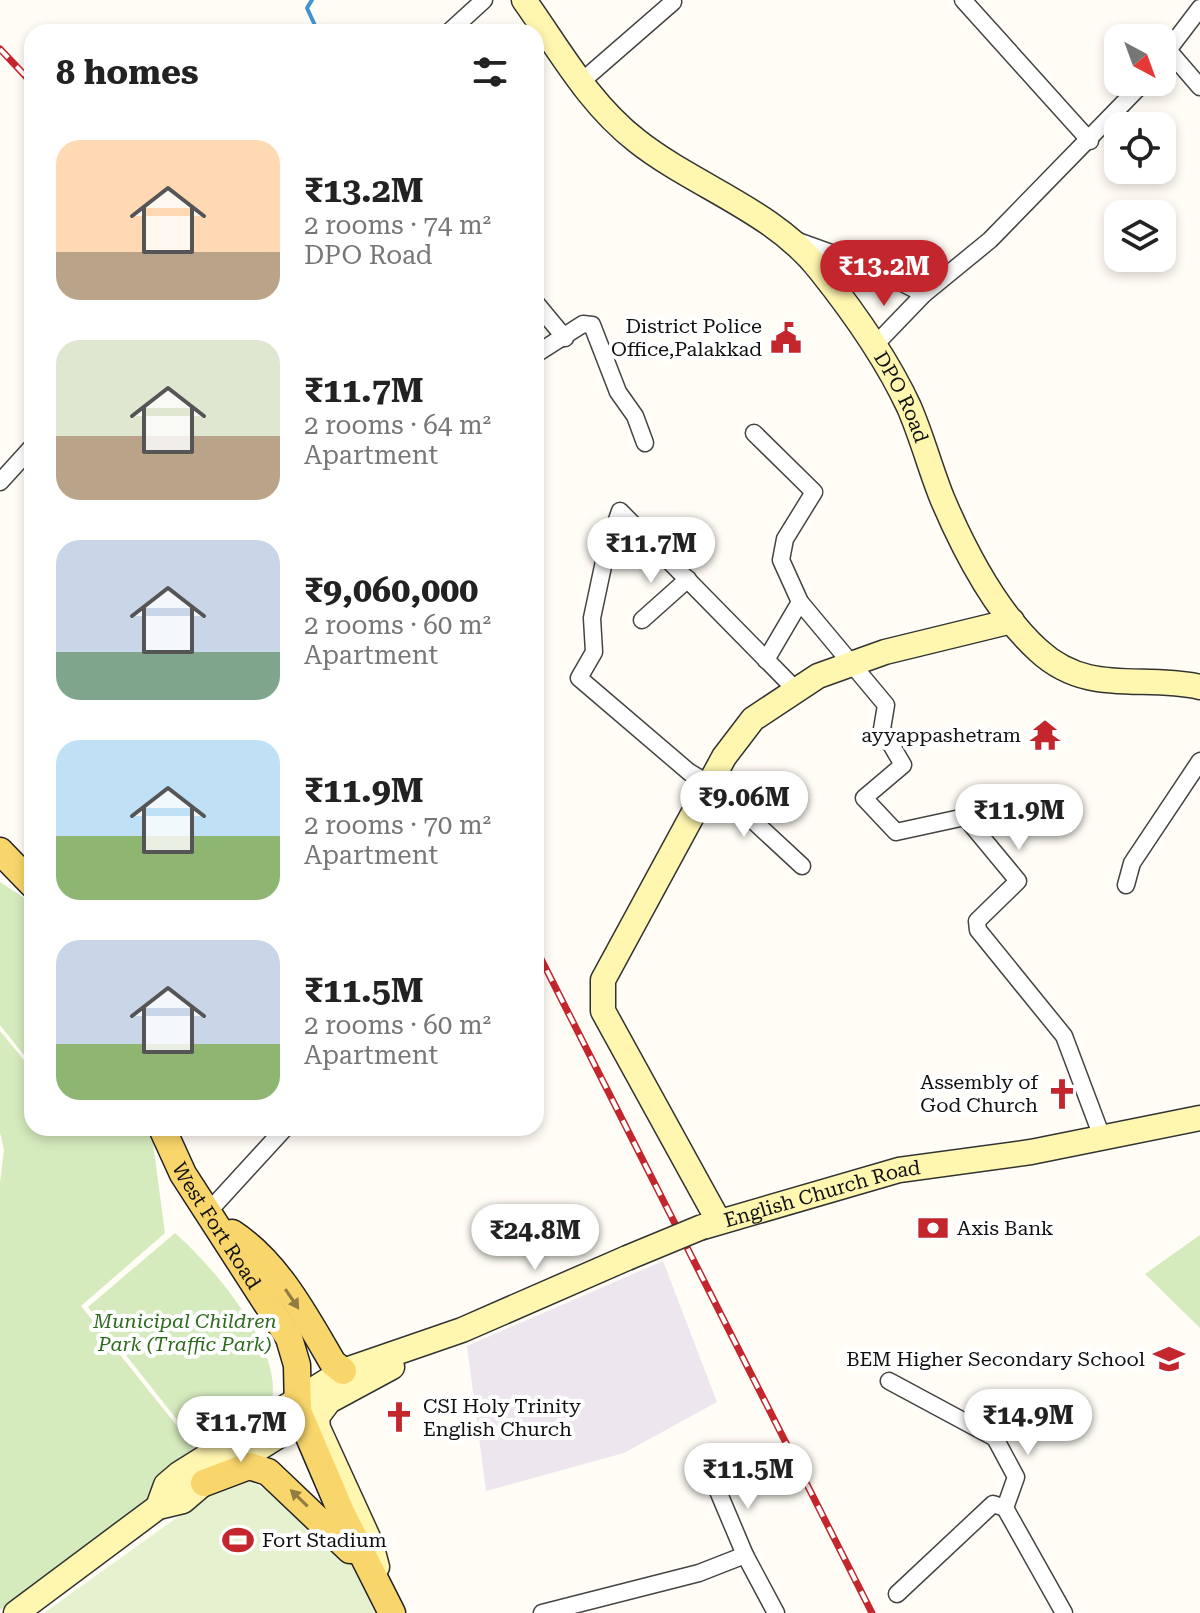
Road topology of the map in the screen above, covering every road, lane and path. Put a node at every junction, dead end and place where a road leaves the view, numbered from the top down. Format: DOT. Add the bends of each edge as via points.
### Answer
graph roads {
  1 [pos="484,0"];
  2 [pos="524,0"];
  3 [pos="963,0"];
  4 [pos="673,2"];
  5 [pos="1200,8"];
  6 [pos="458,24"];
  7 [pos="541,24"];
  8 [pos="544,29"];
  9 [pos="1176,40"];
  10 [pos="1176,64"];
  11 [pos="581,82"];
  12 [pos="1200,87"];
  13 [pos="1131,96"];
  14 [pos="1090,141"];
  15 [pos="784,235"];
  16 [pos="924,294"];
  17 [pos="544,313"];
  18 [pos="565,338"];
  19 [pos="873,347"];
  20 [pos="544,350"];
  21 [pos="754,433"];
  22 [pos="645,443"];
  23 [pos="24,456"];
  24 [pos="0,482"];
  25 [pos="688,579"];
  26 [pos="800,602"];
  27 [pos="642,620"];
  28 [pos="1012,621"];
  29 [pos="849,657"];
  30 [pos="766,660"];
  31 [pos="788,682"];
  32 [pos="1200,687"];
  33 [pos="1200,761"];
  34 [pos="701,778"];
  35 [pos="0,851"];
  36 [pos="802,866"];
  37 [pos="24,876"];
  38 [pos="1126,885"];
  39 [pos="1200,1118"];
  40 [pos="166,1136"];
  41 [pos="278,1136"];
  42 [pos="1102,1137"];
  43 [pos="217,1211"];
  44 [pos="710,1224"];
  45 [pos="462,1330"];
  46 [pos="343,1371"];
  47 [pos="889,1381"];
  48 [pos="296,1410"];
  49 [pos="204,1483"];
  50 [pos="715,1484"];
  51 [pos="158,1507"];
  52 [pos="1005,1508"];
  53 [pos="745,1555"];
  54 [pos="381,1586"];
  55 [pos="897,1594"];
  56 [pos="16,1613"];
  57 [pos="392,1613"];
  58 [pos="542,1613"];
  59 [pos="776,1613"];
  60 [pos="1064,1613"];
  1 -- 6 [label="street"];
  2 -- 7 [label="street, DPO Road"];
  3 -- 14 [label="street"];
  4 -- 11 [label="street"];
  5 -- 9 [label="street"];
  8 -- 11 [label="street, DPO Road"];
  10 -- 12 [label="street"];
  11 -- 15 [label="street, DPO Road" via="612,122 641,144"];
  13 -- 14 [label="street"];
  14 -- 16 [label="street" via="990,240"];
  15 -- 16 [label="street" via="873,268"];
  15 -- 19 [label="street, DPO Road" via="818,268"];
  16 -- 19 [label="street"];
  17 -- 18 [label="street"];
  18 -- 20 [label="street"];
  18 -- 22 [label="street" via="583,324 592,325"];
  19 -- 28 [label="street, DPO Road" via="906,402 948,510"];
  21 -- 26 [label="street" via="814,492 785,539 781,560"];
  23 -- 24 [label="street"];
  25 -- 27 [label="street"];
  25 -- 30 [label="street"];
  25 -- 34 [label="street" via="620,511 592,618 594,652 579,678"];
  26 -- 29 [label="street"];
  26 -- 30 [label="street"];
  28 -- 29 [label="street"];
  28 -- 32 [label="street, DPO Road" via="1039,652 1086,680"];
  29 -- 31 [label="street"];
  29 -- 42 [label="street" via="886,705 882,729 903,765 864,798 896,832 965,817 1018,881 977,921 978,930 1064,1036"];
  30 -- 31 [label="street"];
  31 -- 34 [label="street"];
  33 -- 38 [label="street" via="1132,863"];
  34 -- 36 [label="street"];
  34 -- 44 [label="street" via="603,980 603,1011"];
  35 -- 37 [label="main road"];
  39 -- 42 [label="street, English Church Road"];
  40 -- 43 [label="main road, West Fort Road" via="183,1174"];
  41 -- 43 [label="street"];
  42 -- 44 [label="street, English Church Road" via="899,1170"];
  43 -- 46 [label="main road, one-way" via="271,1267"];
  43 -- 48 [label="main road" via="245,1294 275,1350"];
  44 -- 45 [label="street, English Church Road, bridge"];
  45 -- 46 [label="street, English Church Road"];
  45 -- 54 [label="street, English Church Road" via="329,1401 317,1417 371,1544"];
  46 -- 48 [label="street, English Church Road"];
  47 -- 52 [label="street" via="995,1438 1016,1477"];
  48 -- 49 [label="street"];
  48 -- 51 [label="street" via="179,1474 166,1485"];
  48 -- 54 [label="main road"];
  49 -- 51 [label="street" via="183,1501"];
  54 -- 49 [label="main road, one-way" via="312,1510 268,1472 249,1466"];
  50 -- 53 [label="street"];
  51 -- 56 [label="street"];
  52 -- 55 [label="street" via="993,1504"];
  52 -- 60 [label="street"];
  53 -- 58 [label="street" via="699,1573"];
  53 -- 59 [label="street"];
  54 -- 57 [label="main road"];
}
